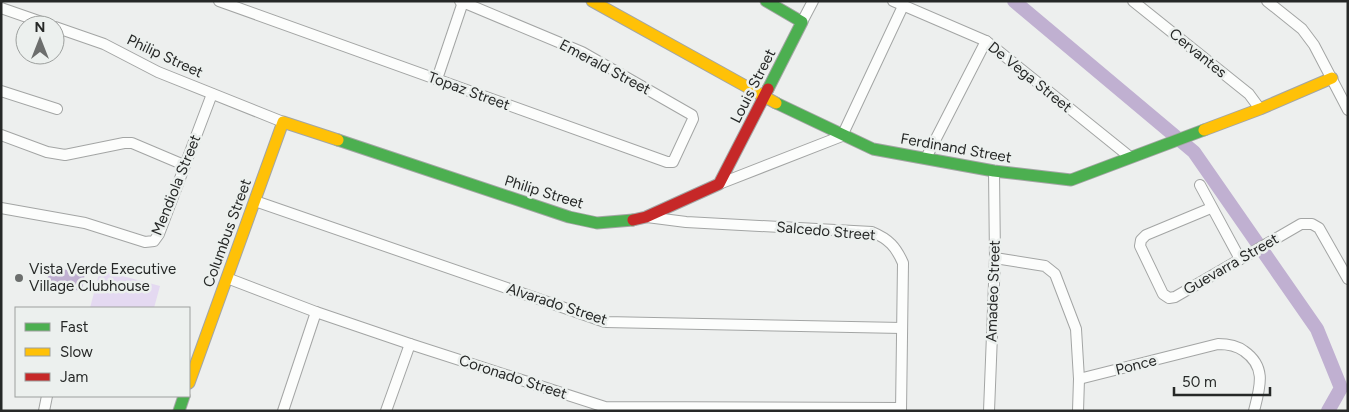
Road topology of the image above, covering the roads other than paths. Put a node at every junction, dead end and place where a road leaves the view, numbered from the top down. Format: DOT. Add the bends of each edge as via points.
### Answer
graph roads {
  1 [pos="219,1"];
  2 [pos="592,1"];
  3 [pos="766,1"];
  4 [pos="813,1"];
  5 [pos="893,1"];
  6 [pos="1133,1"];
  7 [pos="1267,1"];
  8 [pos="462,2"];
  9 [pos="904,6"];
  10 [pos="1,8"];
  11 [pos="21,15"];
  12 [pos="802,22"];
  13 [pos="65,30"];
  14 [pos="986,41"];
  15 [pos="1332,78"];
  16 [pos="437,79"];
  17 [pos="1,91"];
  18 [pos="212,94"];
  19 [pos="764,98"];
  20 [pos="1260,109"];
  21 [pos="57,110"];
  22 [pos="1348,110"];
  23 [pos="692,116"];
  24 [pos="283,122"];
  25 [pos="1,135"];
  26 [pos="842,136"];
  27 [pos="1130,157"];
  28 [pos="926,158"];
  29 [pos="184,165"];
  30 [pos="994,171"];
  31 [pos="719,184"];
  32 [pos="1200,185"];
  33 [pos="255,201"];
  34 [pos="1,208"];
  35 [pos="1211,208"];
  36 [pos="646,217"];
  37 [pos="995,258"];
  38 [pos="1240,259"];
  39 [pos="1347,277"];
  40 [pos="227,278"];
  41 [pos="316,312"];
  42 [pos="902,328"];
  43 [pos="410,344"];
  44 [pos="1079,379"];
  45 [pos="190,380"];
  46 [pos="47,397"];
  47 [pos="184,397"];
  48 [pos="901,409"];
  49 [pos="44,411"];
  50 [pos="179,411"];
  51 [pos="283,411"];
  52 [pos="386,411"];
  53 [pos="989,411"];
  54 [pos="1078,411"];
  55 [pos="1254,411"];
  1 -- 16 [label="street, Topaz Street"];
  2 -- 19 [label="street, Ferdinand Street"];
  3 -- 12 [label="street"];
  4 -- 12 [label="street, Louis Street"];
  5 -- 9 [label="street, De Vega Street"];
  6 -- 20 [label="street, Cervantes" via="1249,94"];
  7 -- 15 [label="street" via="1302,29"];
  8 -- 16 [label="street"];
  8 -- 23 [label="street, Emerald Street" via="582,52"];
  9 -- 14 [label="street, De Vega Street"];
  9 -- 26 [label="street"];
  10 -- 11 [label="street"];
  12 -- 19 [label="street, Louis Street"];
  13 -- 18 [label="street, Philip Street" via="104,44 158,72"];
  14 -- 27 [label="street, De Vega Street"];
  14 -- 28 [label="street"];
  15 -- 20 [label="street, Ferdinand Street"];
  15 -- 22 [label="street"];
  16 -- 23 [label="street, Topaz Street" via="667,162 673,162"];
  17 -- 21 [label="street"];
  18 -- 24 [label="street, Philip Street"];
  18 -- 29 [label="street, Mendiola Street"];
  19 -- 26 [label="street, Ferdinand Street"];
  19 -- 31 [label="street, Louis Street"];
  20 -- 27 [label="street, Ferdinand Street"];
  24 -- 33 [label="street, Columbus Street"];
  24 -- 36 [label="street, Philip Street" via="569,217 597,223"];
  25 -- 29 [label="street" via="65,155 132,143"];
  26 -- 28 [label="street, Ferdinand Street" via="873,149"];
  26 -- 31 [label="street, Philip Street"];
  27 -- 30 [label="street, Ferdinand Street" via="1071,180"];
  28 -- 30 [label="street, Ferdinand Street"];
  29 -- 34 [label="street, Mendiola Street" via="154,241 145,242 85,223"];
  30 -- 37 [label="street, Amadeo Street"];
  31 -- 36 [label="street, Philip Street"];
  32 -- 35 [label="street"];
  33 -- 40 [label="street, Columbus Street"];
  33 -- 42 [label="street, Alvarado Street" via="605,322"];
  35 -- 38 [label="street"];
  35 -- 38 [label="street, Guevarra Street" via="1141,240 1140,246 1163,294 1175,297"];
  36 -- 42 [label="street, Salcedo Street" via="872,232 882,236 898,250 903,263"];
  37 -- 44 [label="street" via="1045,266 1055,274 1076,329"];
  37 -- 53 [label="street, Amadeo Street"];
  38 -- 39 [label="street, Guevarra Street" via="1301,224 1312,224 1319,228"];
  40 -- 41 [label="street, Coronado Street"];
  40 -- 45 [label="street, Columbus Street"];
  41 -- 43 [label="street, Coronado Street"];
  41 -- 51 [label="street"];
  42 -- 48 [label="street, Salcedo Street"];
  43 -- 48 [label="street, Coronado Street" via="605,407"];
  43 -- 52 [label="street"];
  44 -- 54 [label="street"];
  44 -- 55 [label="street, Ponce" via="1228,344 1251,356 1258,366 1259,390"];
  46 -- 49 [label="street"];
  47 -- 50 [label="street"];
}
